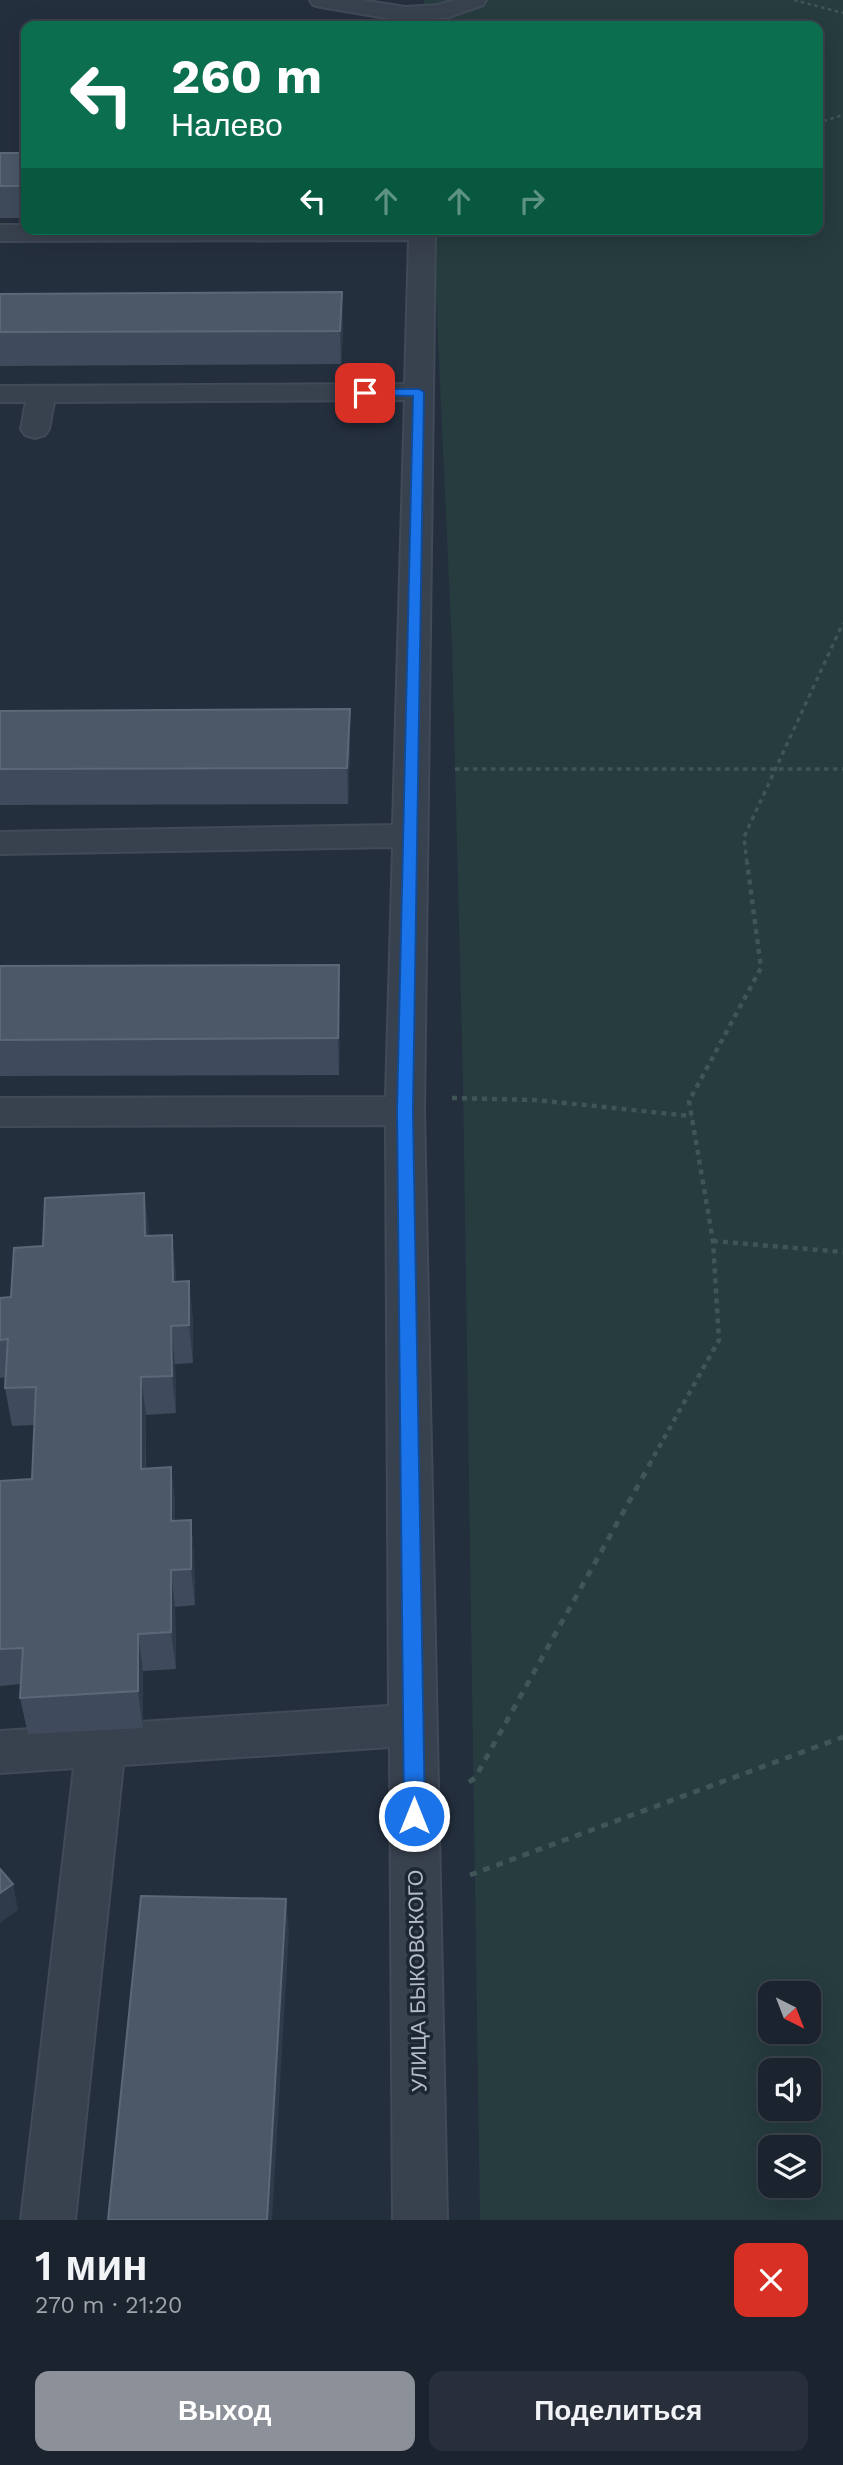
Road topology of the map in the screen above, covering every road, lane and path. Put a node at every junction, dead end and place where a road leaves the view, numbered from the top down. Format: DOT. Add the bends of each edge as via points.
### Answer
graph roads {
  1 [pos="321,0"];
  2 [pos="475,0"];
  3 [pos="794,0"];
  4 [pos="843,13"];
  5 [pos="411,20"];
  6 [pos="843,115"];
  7 [pos="823,121"];
  8 [pos="0,233"];
  9 [pos="21,233"];
  10 [pos="422,235"];
  11 [pos="419,392"];
  12 [pos="0,394"];
  13 [pos="41,394"];
  14 [pos="35,429"];
  15 [pos="843,623"];
  16 [pos="411,769"];
  17 [pos="775,769"];
  18 [pos="843,769"];
  19 [pos="410,836"];
  20 [pos="0,843"];
  21 [pos="405,1104"];
  22 [pos="0,1112"];
  23 [pos="692,1116"];
  24 [pos="713,1241"];
  25 [pos="843,1252"];
  26 [pos="414,1725"];
  27 [pos="843,1737"];
  28 [pos="101,1746"];
  29 [pos="0,1752"];
  30 [pos="414,1816"];
  31 [pos="416,1895"];
  32 [pos="48,2220"];
  33 [pos="420,2220"];
  1 -- 5 [label="street"];
  2 -- 5 [label="street"];
  3 -- 4 [label="path"];
  6 -- 7 [label="path"];
  8 -- 9 [label="street"];
  10 -- 11 [label="street, УЛИЦА БЫКОВСКОГО"];
  11 -- 13 [label="street"];
  11 -- 16 [label="street, УЛИЦА БЫКОВСКОГО"];
  12 -- 13 [label="street"];
  13 -- 14 [label="street"];
  15 -- 17 [label="path"];
  16 -- 17 [label="path"];
  16 -- 19 [label="street, УЛИЦА БЫКОВСКОГО"];
  17 -- 18 [label="path"];
  17 -- 23 [label="path" via="744,837 761,968 689,1101"];
  19 -- 20 [label="street"];
  19 -- 21 [label="street, УЛИЦА БЫКОВСКОГО"];
  21 -- 22 [label="street"];
  21 -- 23 [label="path" via="534,1100"];
  21 -- 26 [label="street, УЛИЦА БЫКОВСКОГО"];
  23 -- 24 [label="path"];
  24 -- 25 [label="path"];
  24 -- 30 [label="path" via="719,1340 475,1778"];
  26 -- 28 [label="street"];
  26 -- 30 [label="street, УЛИЦА БЫКОВСКОГО"];
  27 -- 31 [label="path"];
  28 -- 29 [label="street"];
  28 -- 32 [label="street"];
  30 -- 31 [label="street, УЛИЦА БЫКОВСКОГО"];
  31 -- 33 [label="street, УЛИЦА БЫКОВСКОГО"];
}
